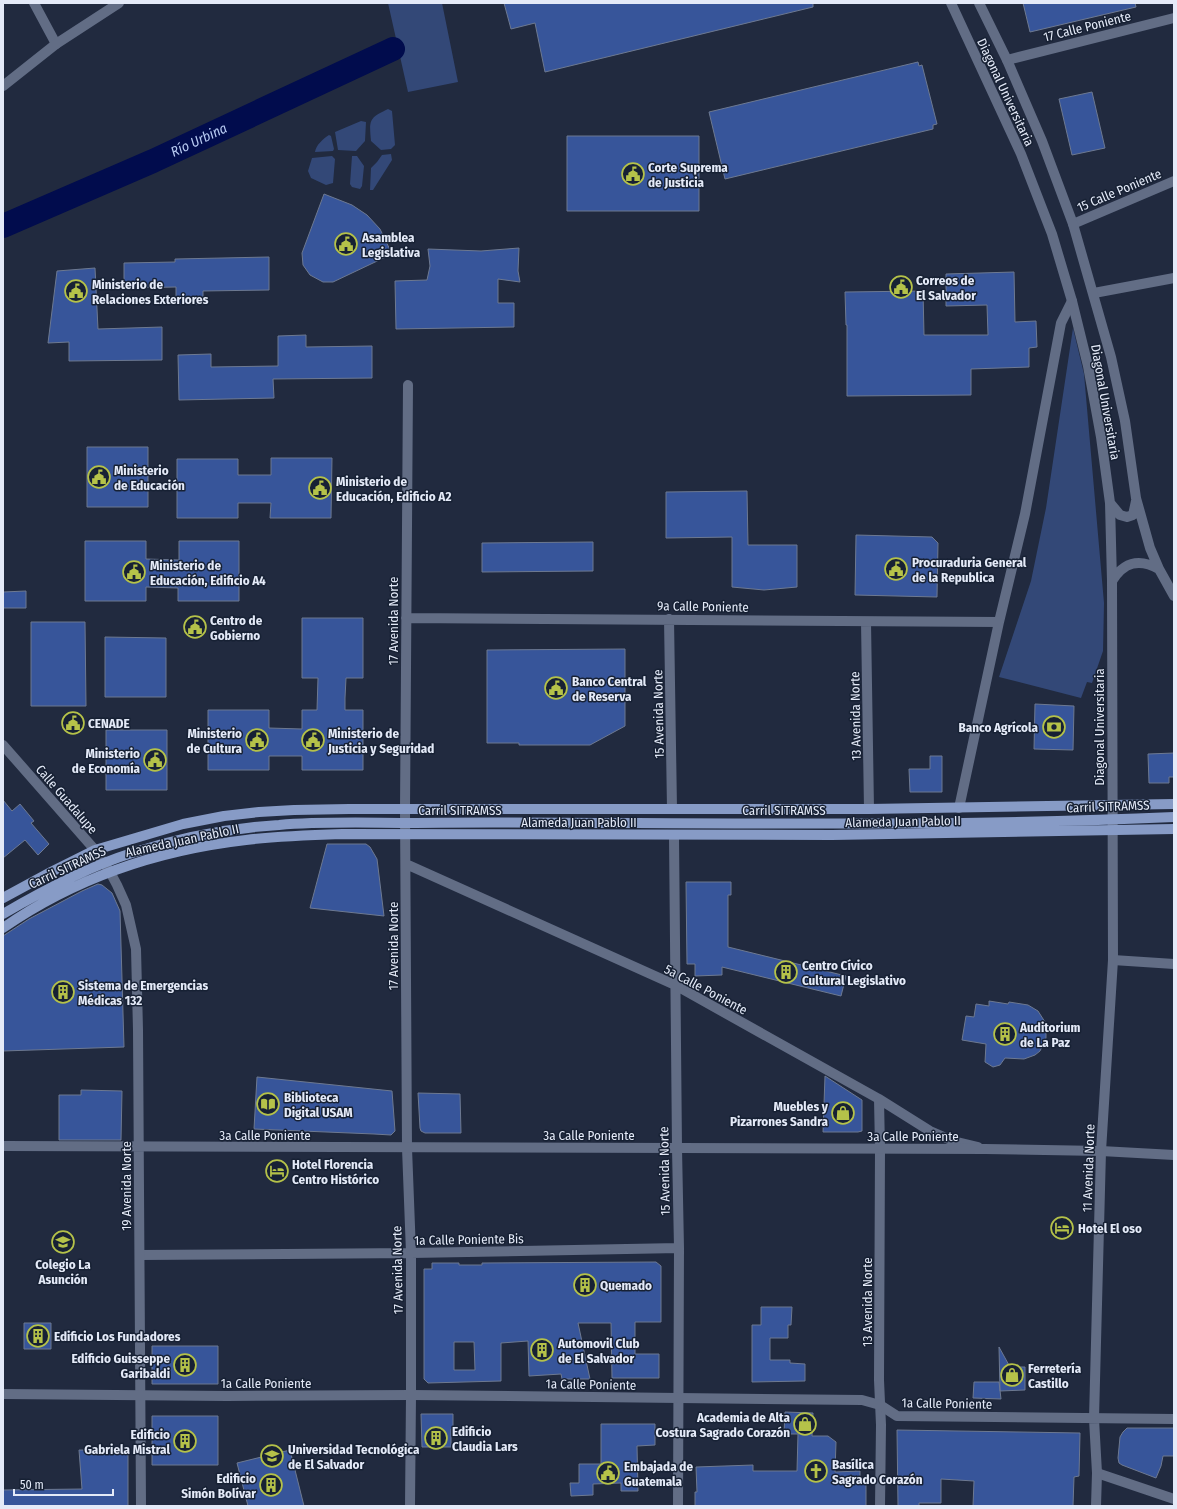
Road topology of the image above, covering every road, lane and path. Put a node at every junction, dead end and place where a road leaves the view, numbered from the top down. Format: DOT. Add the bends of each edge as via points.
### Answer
graph roads {
  1 [pos="34,3"];
  2 [pos="119,3"];
  3 [pos="951,3"];
  4 [pos="979,3"];
  5 [pos="1174,18"];
  6 [pos="56,44"];
  7 [pos="1007,60"];
  8 [pos="3,86"];
  9 [pos="1174,181"];
  10 [pos="1073,224"];
  11 [pos="1174,278"];
  12 [pos="1094,293"];
  13 [pos="1072,301"];
  14 [pos="408,385"];
  15 [pos="1136,498"];
  16 [pos="1110,503"];
  17 [pos="1159,569"];
  18 [pos="1112,581"];
  19 [pos="1174,596"];
  20 [pos="406,618"];
  21 [pos="669,619"];
  22 [pos="866,622"];
  23 [pos="999,622"];
  24 [pos="3,745"];
  25 [pos="1174,804"];
  26 [pos="1112,806"];
  27 [pos="960,808"];
  28 [pos="672,809"];
  29 [pos="869,809"];
  30 [pos="405,810"];
  31 [pos="1174,817"];
  32 [pos="1112,820"];
  33 [pos="405,822"];
  34 [pos="1174,829"];
  35 [pos="1112,831"];
  36 [pos="406,835"];
  37 [pos="674,836"];
  38 [pos="95,850"];
  39 [pos="406,864"];
  40 [pos="107,867"];
  41 [pos="3,898"];
  42 [pos="3,914"];
  43 [pos="3,928"];
  44 [pos="1113,960"];
  45 [pos="1174,964"];
  46 [pos="675,985"];
  47 [pos="879,1099"];
  48 [pos="3,1146"];
  49 [pos="139,1148"];
  50 [pos="407,1148"];
  51 [pos="677,1148"];
  52 [pos="880,1149"];
  53 [pos="985,1149"];
  54 [pos="1101,1151"];
  55 [pos="1174,1155"];
  56 [pos="679,1248"];
  57 [pos="411,1253"];
  58 [pos="140,1255"];
  59 [pos="3,1394"];
  60 [pos="141,1395"];
  61 [pos="412,1395"];
  62 [pos="678,1399"];
  63 [pos="880,1405"];
  64 [pos="1094,1419"];
  65 [pos="1174,1419"];
  66 [pos="1097,1473"];
  67 [pos="1174,1499"];
  68 [pos="141,1506"];
  69 [pos="410,1506"];
  70 [pos="678,1506"];
  71 [pos="880,1506"];
  72 [pos="1096,1506"];
  1 -- 6 [label="street"];
  2 -- 6 [label="street"];
  3 -- 13 [label="street, Diagonal Universitaria" via="1021,154 1052,234"];
  4 -- 7 [label="street, Diagonal Universitaria"];
  5 -- 7 [label="street, 17 Calle Poniente"];
  6 -- 8 [label="street"];
  7 -- 10 [label="street, Diagonal Universitaria" via="1042,141"];
  9 -- 10 [label="street, 15 Calle Poniente"];
  10 -- 12 [label="street, Diagonal Universitaria"];
  11 -- 12 [label="street"];
  12 -- 15 [label="street, Diagonal Universitaria" via="1125,421"];
  13 -- 16 [label="street, Diagonal Universitaria" via="1102,437"];
  13 -- 23 [label="street" via="1061,323 1026,514"];
  14 -- 20 [label="street, 17 Avenida Norte"];
  15 -- 16 [label="street" via="1133,514 1127,517 1120,515"];
  15 -- 17 [label="street, Diagonal Universitaria" via="1150,548"];
  16 -- 18 [label="street, Diagonal Universitaria"];
  17 -- 18 [label="street" via="1151,564 1132,563 1117,573"];
  17 -- 19 [label="street, Diagonal Universitaria"];
  18 -- 26 [label="street, Diagonal Universitaria"];
  20 -- 21 [label="street, 9a Calle Poniente"];
  20 -- 30 [label="street, 17 Avenida Norte"];
  21 -- 22 [label="street, 9a Calle Poniente"];
  21 -- 28 [label="street, 15 Avenida Norte"];
  22 -- 23 [label="street, 9a Calle Poniente"];
  22 -- 29 [label="street, 13 Avenida Norte"];
  23 -- 27 [label="street"];
  24 -- 38 [label="street, Calle Guadalupe"];
  25 -- 26 [label="main road, Alameda Juan Pablo II"];
  26 -- 27 [label="main road, Alameda Juan Pablo II"];
  26 -- 32 [label="street, Diagonal Universitaria"];
  27 -- 29 [label="main road, Alameda Juan Pablo II"];
  28 -- 29 [label="main road, Alameda Juan Pablo II"];
  28 -- 30 [label="main road, Alameda Juan Pablo II"];
  30 -- 33 [label="street, 17 Avenida Norte"];
  30 -- 38 [label="main road, Alameda Juan Pablo II" via="294,810 224,816 183,824"];
  31 -- 32 [label="main road, Carril SITRAMSS"];
  32 -- 33 [label="main road, Carril SITRAMSS" via="866,824"];
  32 -- 35 [label="street, Diagonal Universitaria"];
  33 -- 36 [label="street, 17 Avenida Norte"];
  33 -- 40 [label="main road, Carril SITRAMSS" via="278,825 236,829 132,853"];
  34 -- 35 [label="main road, Alameda Juan Pablo II"];
  35 -- 37 [label="main road, Alameda Juan Pablo II"];
  35 -- 44 [label="street, 11 Avenida Norte"];
  36 -- 37 [label="main road, Alameda Juan Pablo II"];
  36 -- 39 [label="street, 17 Avenida Norte"];
  36 -- 40 [label="main road, Alameda Juan Pablo II" via="247,839"];
  37 -- 46 [label="street, 15 Avenida Norte"];
  38 -- 40 [label="street, Calle Guadalupe"];
  38 -- 41 [label="main road, Alameda Juan Pablo II"];
  39 -- 46 [label="street, 5a Calle Poniente"];
  39 -- 50 [label="street, 17 Avenida Norte"];
  40 -- 42 [label="main road, Carril SITRAMSS" via="46,890"];
  40 -- 43 [label="main road, Alameda Juan Pablo II"];
  40 -- 49 [label="street, 19 Avenida Norte" via="126,904 136,949"];
  44 -- 45 [label="street"];
  44 -- 54 [label="street, 11 Avenida Norte"];
  46 -- 47 [label="street, 5a Calle Poniente"];
  46 -- 51 [label="street, 15 Avenida Norte"];
  47 -- 52 [label="street, 13 Avenida Norte"];
  47 -- 53 [label="street, 5a Calle Poniente" via="930,1132"];
  48 -- 49 [label="street, 3a Calle Poniente"];
  49 -- 50 [label="street, 3a Calle Poniente"];
  49 -- 58 [label="street, 19 Avenida Norte"];
  50 -- 51 [label="street, 3a Calle Poniente"];
  50 -- 57 [label="street, 17 Avenida Norte"];
  51 -- 52 [label="street, 3a Calle Poniente"];
  51 -- 56 [label="street, 15 Avenida Norte"];
  52 -- 53 [label="street, 3a Calle Poniente"];
  52 -- 63 [label="street, 13 Avenida Norte"];
  53 -- 54 [label="street, 3a Calle Poniente"];
  54 -- 55 [label="street, 3a Calle Poniente"];
  54 -- 64 [label="street, 11 Avenida Norte"];
  56 -- 57 [label="street, 1a Calle Poniente Bis"];
  56 -- 62 [label="street, 15 Avenida Norte"];
  57 -- 58 [label="street, 1a Calle Poniente Bis"];
  57 -- 61 [label="street, 17 Avenida Norte"];
  58 -- 60 [label="street, 19 Avenida Norte"];
  59 -- 60 [label="street, 1a Calle Poniente"];
  60 -- 61 [label="street, 1a Calle Poniente"];
  60 -- 68 [label="street, 19 Avenida Norte"];
  61 -- 62 [label="street, 1a Calle Poniente"];
  61 -- 69 [label="street, 17 Avenida Norte"];
  62 -- 63 [label="street, 1a Calle Poniente" via="862,1400"];
  62 -- 70 [label="street, 15 Avenida Norte"];
  63 -- 64 [label="street, 1a Calle Poniente" via="897,1416"];
  63 -- 71 [label="street, 13 Avenida Norte"];
  64 -- 65 [label="street, 1a Calle Poniente"];
  64 -- 66 [label="street, 11 Avenida Norte"];
  66 -- 67 [label="street"];
  66 -- 72 [label="street, 11 Avenida Norte"];
}
